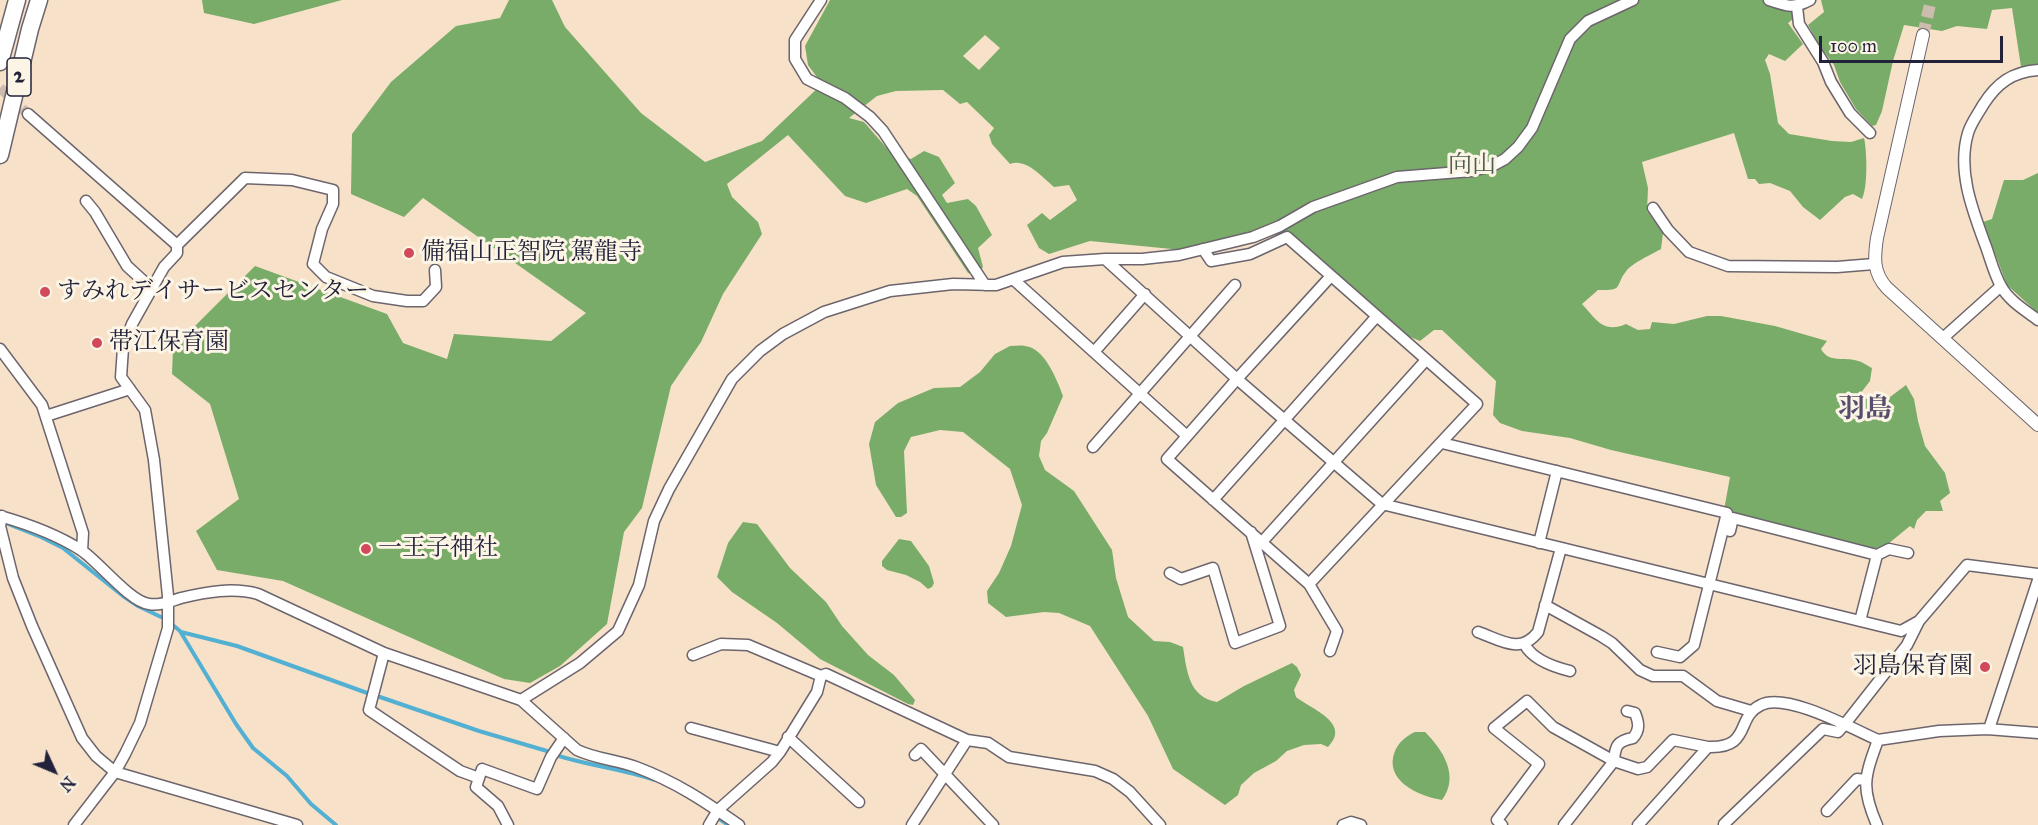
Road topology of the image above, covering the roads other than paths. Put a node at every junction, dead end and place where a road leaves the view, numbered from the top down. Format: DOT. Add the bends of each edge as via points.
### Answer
graph roads {
  1 [pos="17,0"];
  2 [pos="39,0"];
  3 [pos="820,0"];
  4 [pos="1633,0"];
  5 [pos="1769,0"];
  6 [pos="1810,0"];
  7 [pos="1797,7"];
  8 [pos="1923,35"];
  9 [pos="0,62"];
  10 [pos="2038,70"];
  11 [pos="28,114"];
  12 [pos="1870,133"];
  13 [pos="0,155"];
  14 [pos="86,201"];
  15 [pos="1653,208"];
  16 [pos="177,245"];
  17 [pos="1203,249"];
  18 [pos="1105,259"];
  19 [pos="1874,264"];
  20 [pos="435,270"];
  21 [pos="1331,276"];
  22 [pos="1014,280"];
  23 [pos="985,285"];
  24 [pos="1235,285"];
  25 [pos="2001,286"];
  26 [pos="151,288"];
  27 [pos="1145,294"];
  28 [pos="1377,316"];
  29 [pos="2038,320"];
  30 [pos="1190,336"];
  31 [pos="1943,338"];
  32 [pos="0,349"];
  33 [pos="1094,352"];
  34 [pos="1426,360"];
  35 [pos="1237,379"];
  36 [pos="130,389"];
  37 [pos="1140,393"];
  38 [pos="46,416"];
  39 [pos="1284,420"];
  40 [pos="2038,425"];
  41 [pos="1187,435"];
  42 [pos="1442,443"];
  43 [pos="1093,447"];
  44 [pos="1334,462"];
  45 [pos="1557,471"];
  46 [pos="1213,500"];
  47 [pos="1382,504"];
  48 [pos="1,516"];
  49 [pos="1251,532"];
  50 [pos="1262,542"];
  51 [pos="1539,543"];
  52 [pos="1561,548"];
  53 [pos="82,551"];
  54 [pos="1908,553"];
  55 [pos="1877,555"];
  56 [pos="1170,573"];
  57 [pos="2038,574"];
  58 [pos="2038,580"];
  59 [pos="1309,584"];
  60 [pos="1713,585"];
  61 [pos="168,603"];
  62 [pos="1545,605"];
  63 [pos="1860,621"];
  64 [pos="1919,621"];
  65 [pos="1479,632"];
  66 [pos="1525,645"];
  67 [pos="1330,651"];
  68 [pos="1657,652"];
  69 [pos="384,653"];
  70 [pos="693,655"];
  71 [pos="1570,671"];
  72 [pos="821,676"];
  73 [pos="520,700"];
  74 [pos="1627,711"];
  75 [pos="1751,711"];
  76 [pos="1845,724"];
  77 [pos="691,728"];
  78 [pos="1989,729"];
  79 [pos="2038,734"];
  80 [pos="788,737"];
  81 [pos="564,738"];
  82 [pos="967,740"];
  83 [pos="1878,740"];
  84 [pos="1708,747"];
  85 [pos="780,752"];
  86 [pos="915,755"];
  87 [pos="1614,761"];
  88 [pos="115,772"];
  89 [pos="944,775"];
  90 [pos="479,778"];
  91 [pos="1866,780"];
  92 [pos="859,802"];
  93 [pos="718,810"];
  94 [pos="1827,811"];
  95 [pos="1724,824"];
  96 [pos="74,825"];
  97 [pos="297,825"];
  98 [pos="508,825"];
  99 [pos="709,825"];
  100 [pos="739,825"];
  101 [pos="912,825"];
  102 [pos="993,825"];
  103 [pos="1160,825"];
  104 [pos="1342,825"];
  105 [pos="1361,825"];
  106 [pos="1502,825"];
  107 [pos="1564,825"];
  108 [pos="1638,825"];
  109 [pos="1877,825"];
  1 -- 9 [label="highway, 2"];
  2 -- 13 [label="highway, 2"];
  3 -- 23 [label="street" via="795,40 795,59 807,79 845,98 883,131"];
  4 -- 17 [label="street" via="1588,21 1570,39 1532,128 1505,159 1472,171 1397,177 1313,207 1253,237"];
  5 -- 7 [label="street"];
  6 -- 7 [label="street"];
  7 -- 12 [label="street" via="1799,24 1836,89 1850,113"];
  8 -- 19 [label="street"];
  10 -- 25 [label="street" via="2017,73 1998,84 1969,131 1965,146 1969,200"];
  11 -- 16 [label="street"];
  14 -- 26 [label="street" via="127,266"];
  15 -- 19 [label="street" via="1689,252 1728,266"];
  16 -- 20 [label="street" via="244,178 292,180 333,190 333,204 313,264 326,277 374,296 423,301 436,287"];
  16 -- 26 [label="street" via="177,254"];
  17 -- 18 [label="street" via="1142,259"];
  17 -- 21 [label="street" via="1211,261 1250,254 1287,237"];
  18 -- 22 [label="street" via="1063,262"];
  18 -- 27 [label="street"];
  19 -- 31 [label="street" via="1887,288"];
  21 -- 28 [label="street"];
  21 -- 35 [label="street"];
  22 -- 23 [label="street"];
  22 -- 33 [label="street"];
  23 -- 73 [label="street" via="953,284 891,291 824,312 760,351 732,379 669,489 654,521 639,585 618,632 580,663"];
  24 -- 30 [label="street"];
  25 -- 29 [label="street"];
  25 -- 31 [label="street"];
  26 -- 36 [label="street" via="123,348 121,377"];
  27 -- 30 [label="street"];
  27 -- 33 [label="street"];
  28 -- 34 [label="street"];
  28 -- 39 [label="street"];
  30 -- 35 [label="street"];
  30 -- 37 [label="street"];
  31 -- 40 [label="street"];
  32 -- 38 [label="street"];
  33 -- 37 [label="street"];
  34 -- 42 [label="street" via="1477,404"];
  34 -- 44 [label="street"];
  35 -- 39 [label="street"];
  35 -- 41 [label="street"];
  36 -- 38 [label="street"];
  36 -- 61 [label="street" via="145,410 154,460"];
  37 -- 41 [label="street"];
  37 -- 43 [label="street"];
  38 -- 53 [label="street" via="83,533"];
  39 -- 44 [label="street"];
  39 -- 46 [label="street"];
  41 -- 46 [label="street" via="1167,459"];
  42 -- 45 [label="street"];
  42 -- 47 [label="street"];
  44 -- 47 [label="street"];
  44 -- 50 [label="street"];
  45 -- 51 [label="street"];
  45 -- 60 [label="street" via="1727,513"];
  46 -- 49 [label="street"];
  47 -- 51 [label="street"];
  47 -- 59 [label="street"];
  48 -- 53 [label="street" via="54,535"];
  48 -- 88 [label="street" via="13,578 32,626 82,738"];
  49 -- 50 [label="street"];
  49 -- 56 [label="street" via="1280,627 1235,643 1212,568 1181,579"];
  50 -- 59 [label="street"];
  51 -- 52 [label="street"];
  52 -- 60 [label="street"];
  52 -- 62 [label="street"];
  53 -- 61 [label="street" via="141,601"];
  54 -- 55 [label="street" via="1889,549"];
  55 -- 60 [label="street" via="1733,518"];
  55 -- 63 [label="street"];
  57 -- 64 [label="street" via="1967,565"];
  58 -- 78 [label="street"];
  59 -- 67 [label="street" via="1337,632"];
  60 -- 63 [label="street"];
  60 -- 68 [label="street" via="1694,645 1680,657"];
  61 -- 69 [label="street" via="243,590"];
  61 -- 88 [label="street" via="168,628 140,723"];
  62 -- 66 [label="street" via="1538,632"];
  62 -- 75 [label="street" via="1612,643 1640,670 1653,676 1683,676 1716,700"];
  63 -- 64 [label="street" via="1901,631"];
  64 -- 76 [label="street" via="1907,645"];
  65 -- 66 [label="street" via="1516,646"];
  66 -- 71 [label="street" via="1530,654"];
  69 -- 73 [label="street"];
  69 -- 90 [label="street" via="369,710 460,771"];
  70 -- 72 [label="street" via="721,644 748,645"];
  72 -- 80 [label="street" via="817,692"];
  72 -- 82 [label="street" via="826,674"];
  73 -- 81 [label="street"];
  74 -- 87 [label="street" via="1635,713 1637,734 1617,745"];
  75 -- 76 [label="street" via="1777,701"];
  75 -- 84 [label="street" via="1733,742 1722,748"];
  76 -- 83 [label="street"];
  76 -- 95 [label="street" via="1838,732 1823,729"];
  77 -- 85 [label="street"];
  78 -- 79 [label="street"];
  78 -- 83 [label="street"];
  80 -- 85 [label="street"];
  80 -- 92 [label="street"];
  81 -- 90 [label="street" via="537,789 482,769"];
  81 -- 93 [label="street" via="587,755 632,766 677,784"];
  82 -- 89 [label="street"];
  82 -- 103 [label="street" via="988,743 1009,757 1095,771 1130,792"];
  83 -- 91 [label="street"];
  84 -- 87 [label="street" via="1673,740 1647,767 1638,769"];
  84 -- 108 [label="street"];
  85 -- 93 [label="street"];
  86 -- 89 [label="street" via="921,749"];
  87 -- 106 [label="street" via="1553,727 1527,701 1494,728 1539,764 1497,820"];
  87 -- 107 [label="street"];
  88 -- 96 [label="street"];
  88 -- 97 [label="street"];
  89 -- 101 [label="street"];
  89 -- 102 [label="street"];
  90 -- 98 [label="street" via="476,787 498,806"];
  91 -- 94 [label="street" via="1857,779"];
  91 -- 109 [label="street" via="1868,803"];
  93 -- 99 [label="street"];
  93 -- 100 [label="street"];
  104 -- 105 [label="street"];
}
